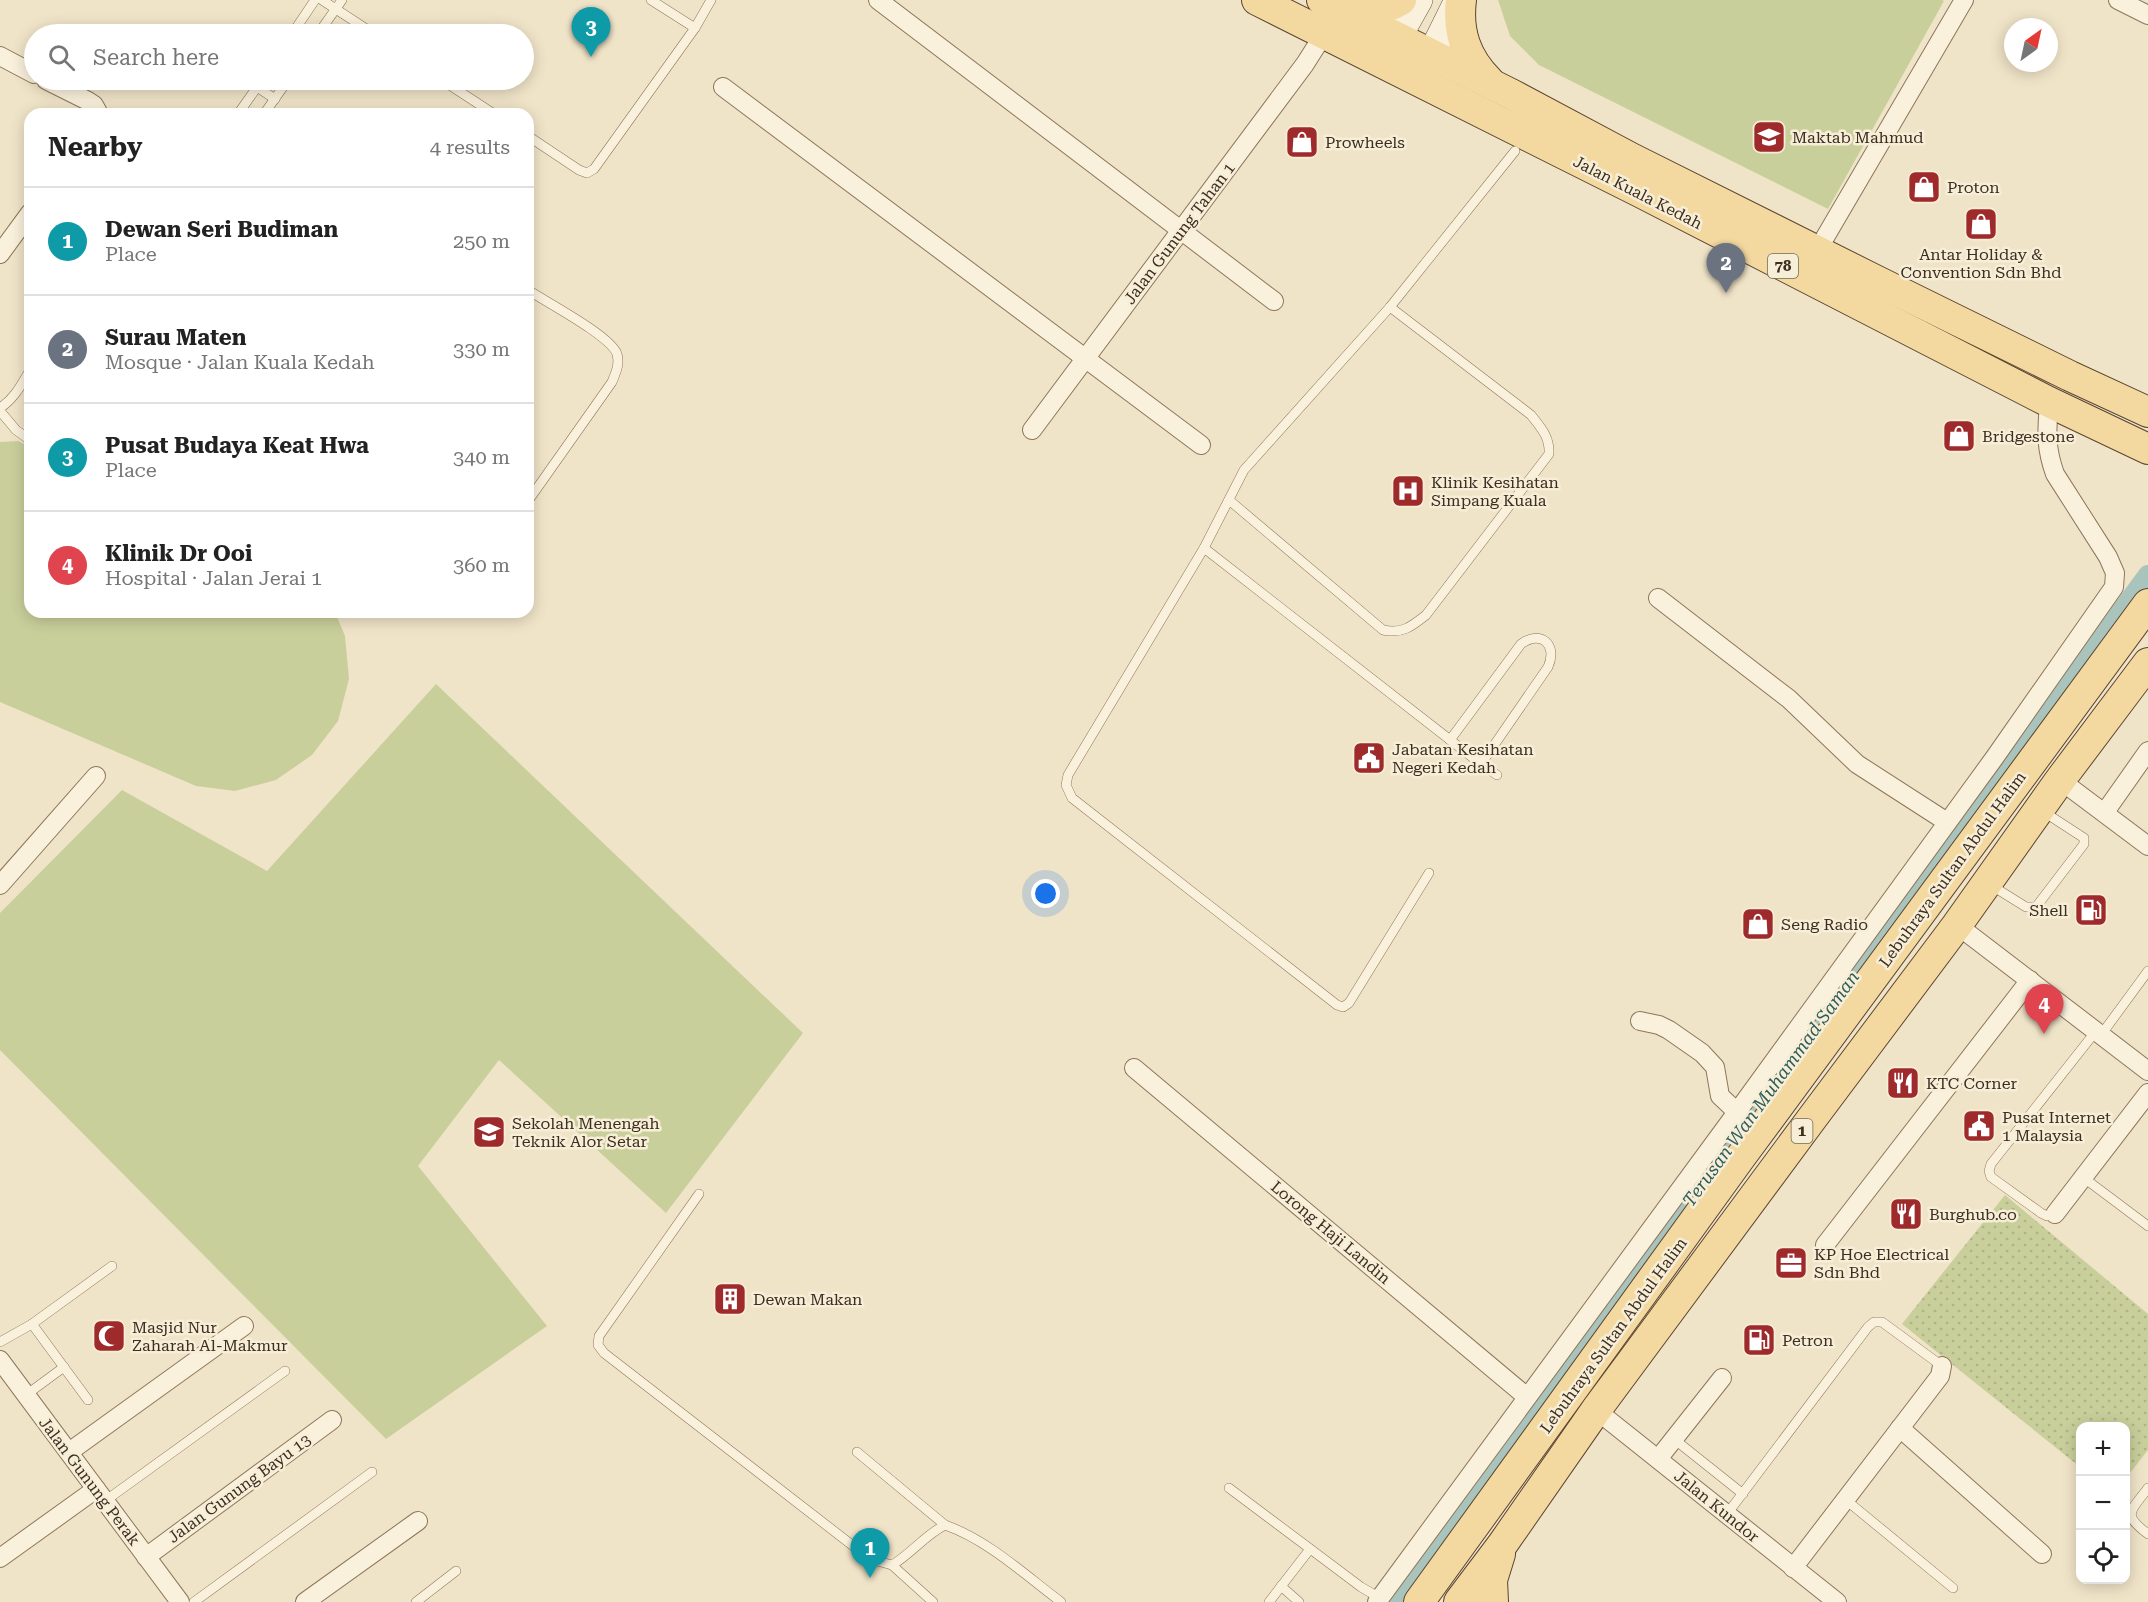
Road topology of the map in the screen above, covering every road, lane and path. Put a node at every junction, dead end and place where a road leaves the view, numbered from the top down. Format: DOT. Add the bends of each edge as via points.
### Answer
graph roads {
  1 [pos="315,0"];
  2 [pos="322,0"];
  3 [pos="342,0"];
  4 [pos="651,0"];
  5 [pos="711,0"];
  6 [pos="878,0"];
  7 [pos="1257,0"];
  8 [pos="1401,0"];
  9 [pos="1419,0"];
  10 [pos="1460,0"];
  11 [pos="1964,0"];
  12 [pos="2118,0"];
  13 [pos="1326,2"];
  14 [pos="336,9"];
  15 [pos="2148,15"];
  16 [pos="299,24"];
  17 [pos="325,24"];
  18 [pos="359,24"];
  19 [pos="695,28"];
  20 [pos="1324,34"];
  21 [pos="1398,37"];
  22 [pos="1432,54"];
  23 [pos="0,56"];
  24 [pos="1383,63"];
  25 [pos="24,69"];
  26 [pos="1418,81"];
  27 [pos="1493,85"];
  28 [pos="723,87"];
  29 [pos="66,90"];
  30 [pos="254,90"];
  31 [pos="266,90"];
  32 [pos="281,90"];
  33 [pos="457,90"];
  34 [pos="275,99"];
  35 [pos="94,108"];
  36 [pos="242,108"];
  37 [pos="268,108"];
  38 [pos="485,108"];
  39 [pos="534,140"];
  40 [pos="1515,152"];
  41 [pos="1640,192"];
  42 [pos="24,218"];
  43 [pos="1181,230"];
  44 [pos="6,234"];
  45 [pos="1817,251"];
  46 [pos="0,254"];
  47 [pos="534,294"];
  48 [pos="1274,301"];
  49 [pos="1390,307"];
  50 [pos="1085,358"];
  51 [pos="24,380"];
  52 [pos="2049,402"];
  53 [pos="0,409"];
  54 [pos="2148,412"];
  55 [pos="1032,430"];
  56 [pos="24,436"];
  57 [pos="1201,445"];
  58 [pos="2148,449"];
  59 [pos="534,492"];
  60 [pos="1229,500"];
  61 [pos="1204,548"];
  62 [pos="1658,598"];
  63 [pos="2148,604"];
  64 [pos="2148,663"];
  65 [pos="1450,740"];
  66 [pos="2148,751"];
  67 [pos="1481,764"];
  68 [pos="1497,775"];
  69 [pos="96,776"];
  70 [pos="2060,780"];
  71 [pos="2039,809"];
  72 [pos="2105,812"];
  73 [pos="1947,822"];
  74 [pos="2148,846"];
  75 [pos="1429,873"];
  76 [pos="1987,883"];
  77 [pos="0,885"];
  78 [pos="1957,925"];
  79 [pos="2148,971"];
  80 [pos="2030,980"];
  81 [pos="1640,1021"];
  82 [pos="2098,1033"];
  83 [pos="1134,1068"];
  84 [pos="2148,1071"];
  85 [pos="2148,1093"];
  86 [pos="1737,1112"];
  87 [pos="2084,1178"];
  88 [pos="699,1194"];
  89 [pos="2055,1214"];
  90 [pos="2148,1226"];
  91 [pos="1824,1245"];
  92 [pos="112,1266"];
  93 [pos="32,1324"];
  94 [pos="243,1326"];
  95 [pos="0,1342"];
  96 [pos="0,1360"];
  97 [pos="1942,1366"];
  98 [pos="64,1367"];
  99 [pos="285,1371"];
  100 [pos="1722,1378"];
  101 [pos="26,1395"];
  102 [pos="1527,1397"];
  103 [pos="88,1400"];
  104 [pos="1596,1410"];
  105 [pos="332,1420"];
  106 [pos="1900,1428"];
  107 [pos="1674,1439"];
  108 [pos="69,1452"];
  109 [pos="856,1452"];
  110 [pos="1658,1459"];
  111 [pos="372,1472"];
  112 [pos="1229,1488"];
  113 [pos="2148,1488"];
  114 [pos="1743,1494"];
  115 [pos="100,1495"];
  116 [pos="1846,1500"];
  117 [pos="1727,1514"];
  118 [pos="418,1521"];
  119 [pos="945,1525"];
  120 [pos="2148,1534"];
  121 [pos="1502,1545"];
  122 [pos="1310,1549"];
  123 [pos="2042,1554"];
  124 [pos="146,1557"];
  125 [pos="0,1558"];
  126 [pos="892,1566"];
  127 [pos="1794,1568"];
  128 [pos="456,1571"];
  129 [pos="1281,1586"];
  130 [pos="1953,1588"];
  131 [pos="1378,1600"];
  132 [pos="929,1601"];
  133 [pos="180,1602"];
  134 [pos="194,1602"];
  135 [pos="305,1602"];
  136 [pos="416,1602"];
  137 [pos="1061,1602"];
  138 [pos="1269,1602"];
  139 [pos="1299,1602"];
  140 [pos="1419,1602"];
  141 [pos="1459,1602"];
  142 [pos="1493,1602"];
  143 [pos="1837,1602"];
  1 -- 16 [label="lane"];
  2 -- 14 [label="lane"];
  3 -- 14 [label="lane"];
  4 -- 19 [label="lane"];
  5 -- 19 [label="lane"];
  6 -- 43 [label="street"];
  7 -- 20 [label="main road, Jalan Kuala Kedah / 78"];
  8 -- 13 [label="main road" via="1375,9 1352,9"];
  9 -- 21 [label="main road"];
  10 -- 22 [label="main road"];
  10 -- 27 [label="main road" via="1461,36 1479,71"];
  11 -- 45 [label="street"];
  12 -- 15 [label="street"];
  13 -- 21 [label="main road, Jalan Kuala Kedah / 78"];
  14 -- 17 [label="lane"];
  14 -- 18 [label="lane"];
  19 -- 39 [label="lane" via="594,169 587,173 579,170"];
  20 -- 24 [label="main road, Jalan Kuala Kedah / 78"];
  20 -- 40 [label="main road" via="1377,80"];
  20 -- 43 [label="street, Jalan Gunung Tahan 1"];
  21 -- 22 [label="main road, Jalan Kuala Kedah / 78"];
  21 -- 24 [label="main road"];
  22 -- 26 [label="main road"];
  22 -- 27 [label="main road, Jalan Kuala Kedah / 78"];
  23 -- 25 [label="street"];
  24 -- 26 [label="main road, Jalan Kuala Kedah / 78"];
  26 -- 41 [label="main road, Jalan Kuala Kedah / 78"];
  27 -- 45 [label="main road, Jalan Kuala Kedah / 78"];
  28 -- 50 [label="street"];
  29 -- 35 [label="street"];
  30 -- 36 [label="lane"];
  31 -- 34 [label="lane"];
  32 -- 34 [label="lane"];
  33 -- 38 [label="lane"];
  34 -- 37 [label="lane"];
  40 -- 41 [label="main road" via="1592,189"];
  40 -- 49 [label="lane"];
  41 -- 52 [label="main road, Jalan Kuala Kedah / 78"];
  42 -- 44 [label="street"];
  43 -- 48 [label="street"];
  43 -- 50 [label="street, Jalan Gunung Tahan 1"];
  44 -- 46 [label="street"];
  45 -- 54 [label="main road, Jalan Kuala Kedah / 78"];
  47 -- 59 [label="lane" via="606,339 616,351 618,365 612,382"];
  49 -- 60 [label="lane" via="1244,470"];
  49 -- 60 [label="lane" via="1531,415 1549,443 1548,454 1426,615 1396,633 1383,630"];
  50 -- 55 [label="street, Jalan Gunung Tahan 1"];
  50 -- 57 [label="street"];
  51 -- 53 [label="lane" via="10,402"];
  52 -- 58 [label="main road, Jalan Kuala Kedah / 78"];
  52 -- 73 [label="street" via="2046,435 2050,460 2108,557 2115,573 2114,587"];
  53 -- 56 [label="lane"];
  60 -- 61 [label="lane"];
  61 -- 65 [label="lane"];
  61 -- 75 [label="lane" via="1068,775 1066,785 1072,798 1343,1007"];
  62 -- 73 [label="street" via="1789,699 1857,764"];
  63 -- 140 [label="main road, Lebuhraya Sultan Abdul Halim / 1"];
  64 -- 70 [label="main road, Lebuhraya Sultan Abdul Halim / 1"];
  65 -- 67 [label="lane"];
  65 -- 67 [label="lane" via="1521,644 1528,638 1546,642 1552,658 1548,667"];
  66 -- 72 [label="street"];
  67 -- 68 [label="lane"];
  69 -- 77 [label="street"];
  70 -- 71 [label="main road, Lebuhraya Sultan Abdul Halim / 1"];
  70 -- 72 [label="street"];
  71 -- 76 [label="main road, Lebuhraya Sultan Abdul Halim / 1"];
  71 -- 76 [label="lane" via="2084,838 2084,844 2036,907 2026,907"];
  72 -- 74 [label="street"];
  73 -- 86 [label="street"];
  76 -- 78 [label="main road, Lebuhraya Sultan Abdul Halim / 1"];
  78 -- 80 [label="street"];
  78 -- 104 [label="main road, Lebuhraya Sultan Abdul Halim / 1"];
  79 -- 82 [label="lane"];
  80 -- 82 [label="street"];
  80 -- 91 [label="street"];
  81 -- 86 [label="street" via="1669,1030 1702,1053 1715,1067 1720,1096"];
  82 -- 84 [label="street"];
  82 -- 89 [label="lane" via="1989,1171 1991,1177 2041,1213"];
  83 -- 102 [label="street, Lorong Haji Landin"];
  85 -- 87 [label="street"];
  86 -- 102 [label="street"];
  87 -- 89 [label="street"];
  87 -- 90 [label="lane"];
  88 -- 126 [label="lane" via="599,1336 598,1345 870,1559"];
  92 -- 93 [label="lane"];
  93 -- 95 [label="lane"];
  93 -- 98 [label="lane"];
  94 -- 108 [label="street"];
  96 -- 101 [label="street, Jalan Gunung Perak"];
  97 -- 106 [label="street" via="1940,1376"];
  97 -- 114 [label="lane" via="1882,1322 1874,1322"];
  98 -- 101 [label="lane"];
  98 -- 103 [label="lane"];
  99 -- 115 [label="lane"];
  100 -- 107 [label="street"];
  101 -- 108 [label="street, Jalan Gunung Perak"];
  102 -- 131 [label="street"];
  104 -- 110 [label="street, Jalan Kundor"];
  104 -- 121 [label="main road, Lebuhraya Sultan Abdul Halim / 1"];
  105 -- 124 [label="street, Jalan Gunung Bayu 13"];
  106 -- 116 [label="street"];
  106 -- 123 [label="street"];
  107 -- 110 [label="street"];
  107 -- 114 [label="lane"];
  108 -- 115 [label="street, Jalan Gunung Perak"];
  109 -- 119 [label="lane"];
  110 -- 117 [label="street, Jalan Kundor"];
  111 -- 134 [label="lane"];
  112 -- 122 [label="lane"];
  113 -- 120 [label="lane" via="2133,1508 2131,1518"];
  114 -- 117 [label="lane"];
  115 -- 124 [label="street, Jalan Gunung Perak"];
  115 -- 125 [label="street"];
  116 -- 127 [label="street"];
  116 -- 130 [label="lane"];
  117 -- 127 [label="street, Jalan Kundor"];
  118 -- 135 [label="street"];
  119 -- 126 [label="lane"];
  119 -- 137 [label="lane" via="991,1549"];
  121 -- 141 [label="main road, Lebuhraya Sultan Abdul Halim / 1"];
  121 -- 142 [label="main road" via="1492,1580"];
  122 -- 129 [label="lane"];
  122 -- 131 [label="lane"];
  124 -- 133 [label="street, Jalan Gunung Perak"];
  126 -- 132 [label="lane"];
  127 -- 143 [label="street, Jalan Kundor"];
  128 -- 136 [label="lane"];
  129 -- 138 [label="lane"];
  129 -- 139 [label="lane"];
}
